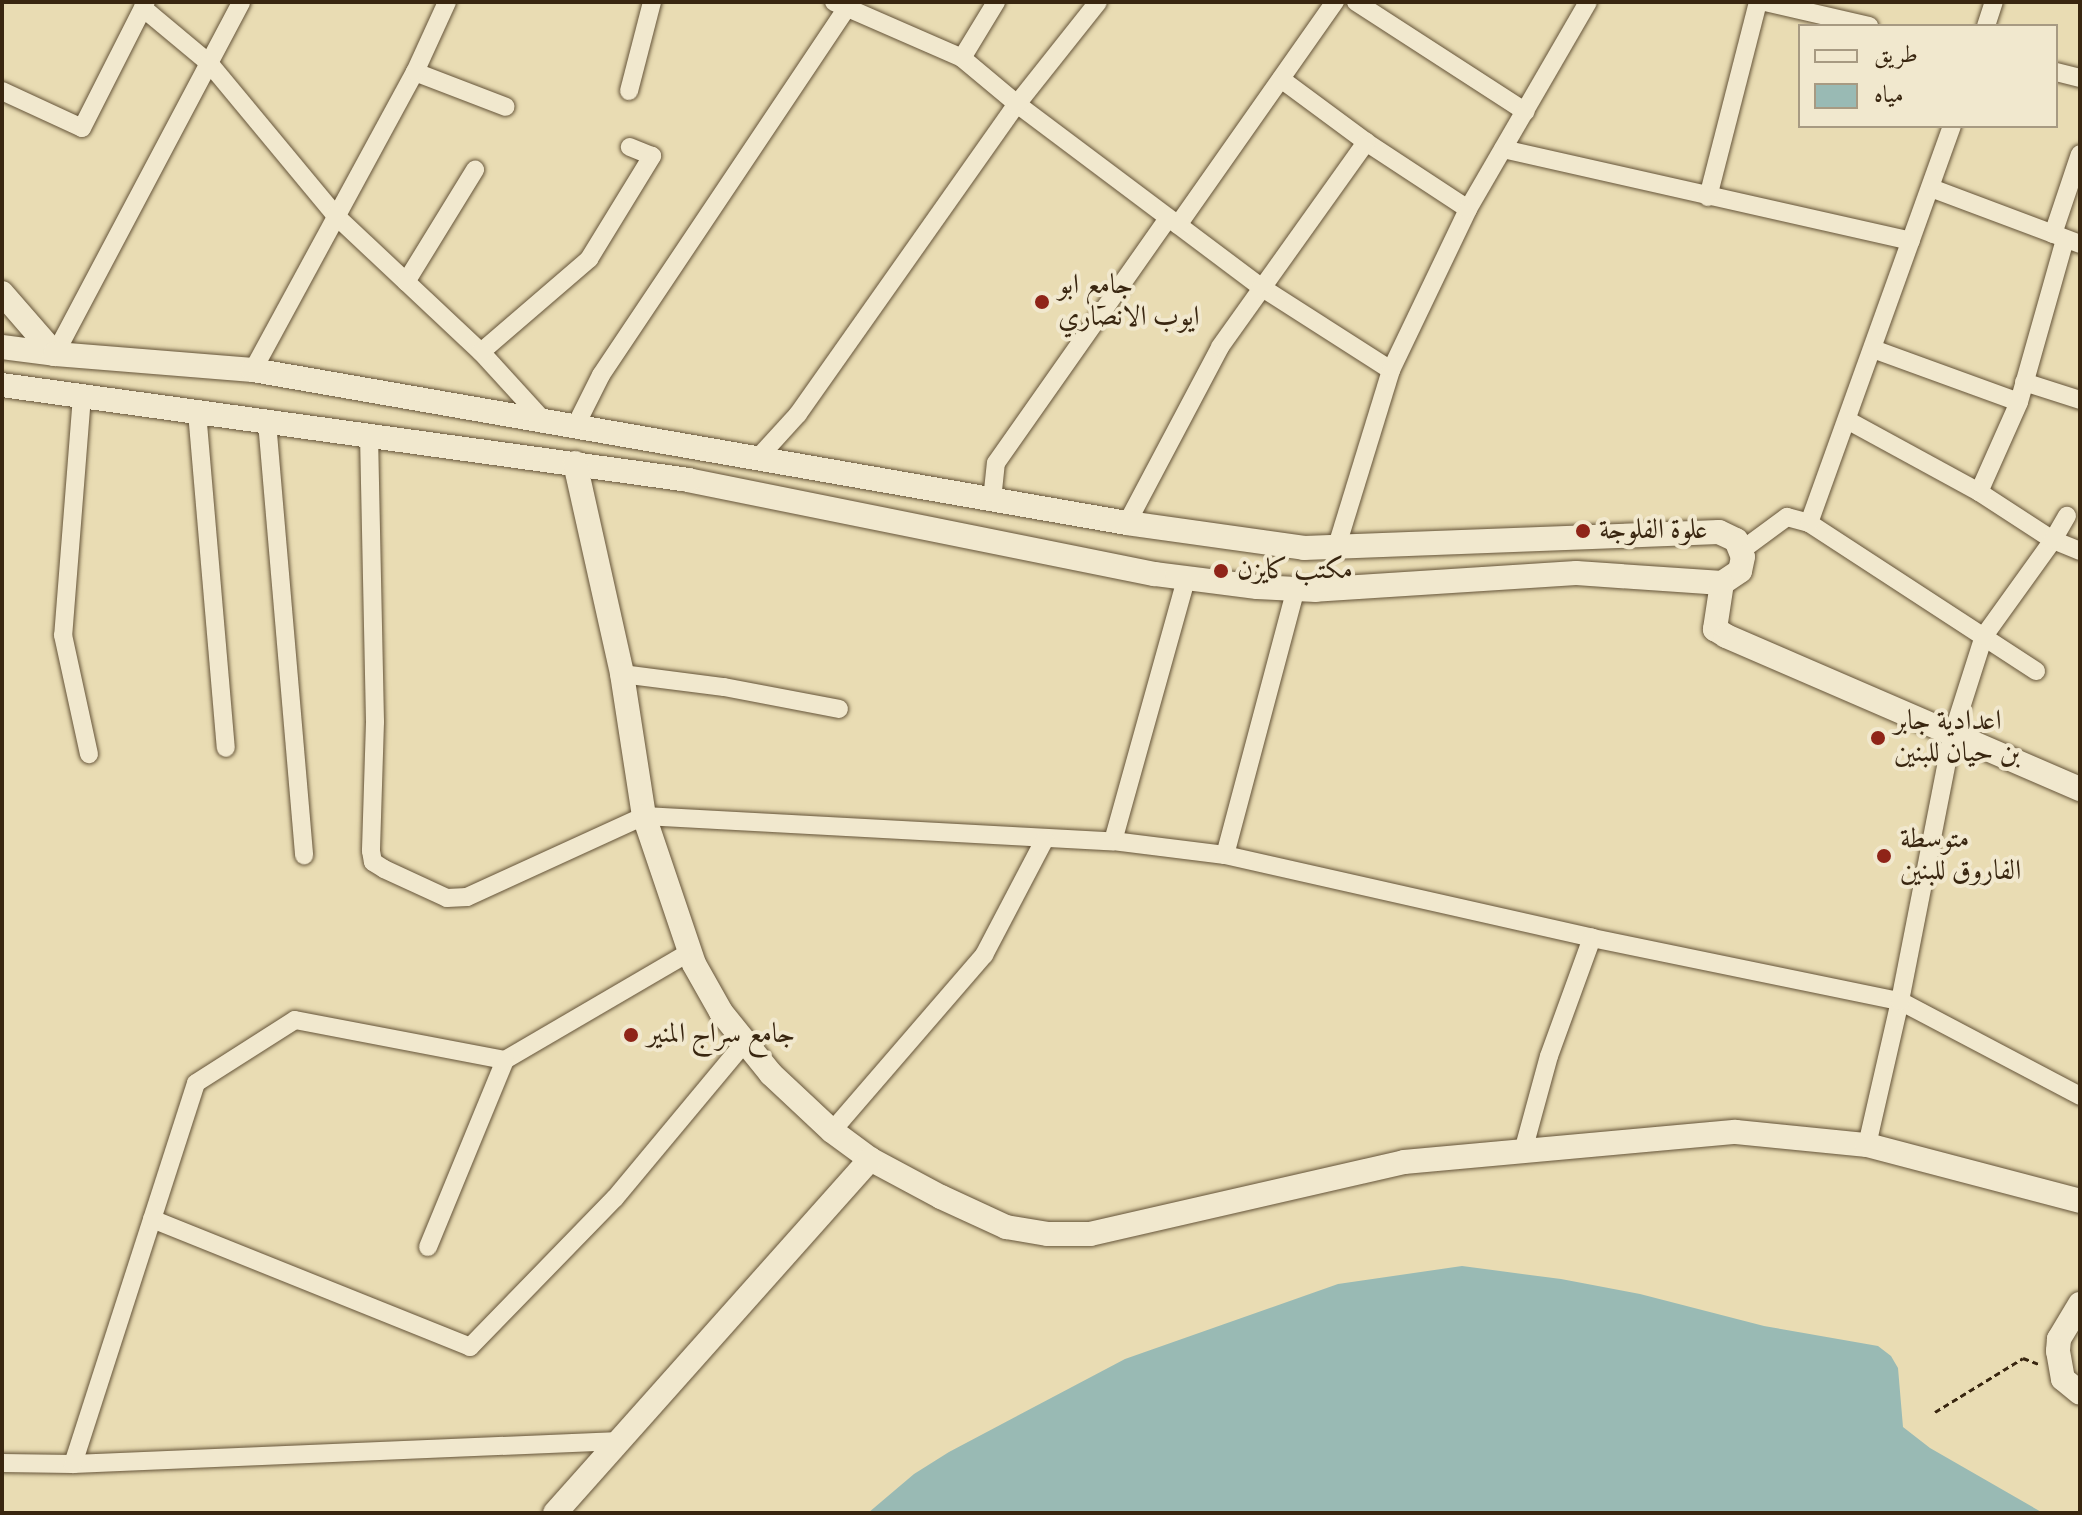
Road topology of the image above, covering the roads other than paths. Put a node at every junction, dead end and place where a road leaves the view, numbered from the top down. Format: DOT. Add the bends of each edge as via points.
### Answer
graph roads {
  1 [pos="241,2"];
  2 [pos="447,2"];
  3 [pos="652,2"];
  4 [pos="996,2"];
  5 [pos="1098,2"];
  6 [pos="1335,2"];
  7 [pos="1356,2"];
  8 [pos="1588,2"];
  9 [pos="1758,2"];
  10 [pos="1765,2"];
  11 [pos="1994,2"];
  12 [pos="145,5"];
  13 [pos="841,5"];
  14 [pos="1860,24"];
  15 [pos="1987,24"];
  16 [pos="962,58"];
  17 [pos="209,63"];
  18 [pos="415,72"];
  19 [pos="2058,72"];
  20 [pos="2080,78"];
  21 [pos="1281,79"];
  22 [pos="2,91"];
  23 [pos="629,91"];
  24 [pos="1017,104"];
  25 [pos="506,107"];
  26 [pos="1526,112"];
  27 [pos="1951,128"];
  28 [pos="1366,142"];
  29 [pos="630,147"];
  30 [pos="1503,149"];
  31 [pos="2080,154"];
  32 [pos="475,170"];
  33 [pos="1931,188"];
  34 [pos="1708,197"];
  35 [pos="1468,209"];
  36 [pos="335,215"];
  37 [pos="1173,222"];
  38 [pos="2066,239"];
  39 [pos="1911,241"];
  40 [pos="406,282"];
  41 [pos="1261,287"];
  42 [pos="2,293"];
  43 [pos="2,347"];
  44 [pos="1873,349"];
  45 [pos="481,352"];
  46 [pos="55,354"];
  47 [pos="253,370"];
  48 [pos="1391,370"];
  49 [pos="2024,382"];
  50 [pos="2,385"];
  51 [pos="82,396"];
  52 [pos="2080,400"];
  53 [pos="2019,402"];
  54 [pos="197,412"];
  55 [pos="1847,420"];
  56 [pos="267,422"];
  57 [pos="545,422"];
  58 [pos="575,427"];
  59 [pos="369,435"];
  60 [pos="697,447"];
  61 [pos="758,458"];
  62 [pos="575,463"];
  63 [pos="689,480"];
  64 [pos="1979,492"];
  65 [pos="992,500"];
  66 [pos="2067,516"];
  67 [pos="1127,523"];
  68 [pos="1809,523"];
  69 [pos="2053,540"];
  70 [pos="1336,549"];
  71 [pos="1742,550"];
  72 [pos="2080,551"];
  73 [pos="1186,579"];
  74 [pos="1722,583"];
  75 [pos="1296,589"];
  76 [pos="1984,636"];
  77 [pos="2036,671"];
  78 [pos="622,674"];
  79 [pos="839,709"];
  80 [pos="1952,736"];
  81 [pos="226,748"];
  82 [pos="89,754"];
  83 [pos="2080,789"];
  84 [pos="644,816"];
  85 [pos="1045,839"];
  86 [pos="1113,841"];
  87 [pos="304,855"];
  88 [pos="1225,855"];
  89 [pos="1592,938"];
  90 [pos="690,952"];
  91 [pos="1900,1001"];
  92 [pos="745,1042"];
  93 [pos="505,1060"];
  94 [pos="2080,1096"];
  95 [pos="832,1131"];
  96 [pos="1867,1145"];
  97 [pos="1523,1151"];
  98 [pos="870,1159"];
  99 [pos="2080,1201"];
  100 [pos="152,1219"];
  101 [pos="428,1247"];
  102 [pos="2080,1304"];
  103 [pos="2070,1374"];
  104 [pos="2080,1393"];
  105 [pos="620,1441"];
  106 [pos="2,1463"];
  107 [pos="73,1464"];
  108 [pos="555,1513"];
  1 -- 17 [label="street"];
  2 -- 18 [label="street"];
  3 -- 23 [label="street"];
  4 -- 16 [label="street"];
  5 -- 24 [label="street"];
  6 -- 21 [label="street"];
  7 -- 26 [label="street"];
  8 -- 26 [label="street"];
  9 -- 34 [label="street"];
  10 -- 14 [label="street"];
  11 -- 15 [label="street"];
  12 -- 17 [label="street"];
  12 -- 22 [label="street" via="82,128"];
  13 -- 16 [label="street"];
  13 -- 58 [label="street" via="601,375"];
  16 -- 24 [label="street"];
  17 -- 36 [label="street"];
  17 -- 46 [label="street"];
  18 -- 25 [label="street"];
  18 -- 36 [label="street"];
  19 -- 20 [label="street"];
  21 -- 28 [label="street"];
  21 -- 37 [label="street"];
  24 -- 37 [label="street"];
  24 -- 61 [label="street" via="798,414"];
  26 -- 30 [label="street"];
  27 -- 33 [label="street"];
  28 -- 35 [label="street"];
  28 -- 41 [label="street"];
  29 -- 45 [label="street" via="652,156 589,259"];
  30 -- 34 [label="street"];
  30 -- 35 [label="street"];
  31 -- 38 [label="street"];
  32 -- 40 [label="street"];
  33 -- 38 [label="street"];
  33 -- 39 [label="street"];
  34 -- 39 [label="street"];
  35 -- 48 [label="street"];
  36 -- 40 [label="street"];
  36 -- 47 [label="street"];
  37 -- 41 [label="street"];
  37 -- 65 [label="street" via="996,463"];
  38 -- 49 [label="street"];
  39 -- 44 [label="street"];
  40 -- 45 [label="street"];
  41 -- 48 [label="street"];
  41 -- 67 [label="street" via="1220,347"];
  42 -- 46 [label="street"];
  43 -- 46 [label="street"];
  44 -- 53 [label="street"];
  44 -- 55 [label="street"];
  45 -- 57 [label="street"];
  46 -- 47 [label="street"];
  47 -- 57 [label="street"];
  48 -- 70 [label="street"];
  49 -- 52 [label="street"];
  49 -- 53 [label="street"];
  50 -- 51 [label="street"];
  51 -- 54 [label="street"];
  51 -- 82 [label="street" via="63,635"];
  53 -- 64 [label="street"];
  54 -- 56 [label="street"];
  54 -- 81 [label="street"];
  55 -- 64 [label="street"];
  55 -- 68 [label="street"];
  56 -- 59 [label="street"];
  56 -- 87 [label="street"];
  57 -- 58 [label="street"];
  58 -- 60 [label="street"];
  59 -- 62 [label="street"];
  59 -- 84 [label="street" via="373,862 457,900"];
  60 -- 61 [label="street"];
  60 -- 63 [label="street"];
  61 -- 65 [label="street"];
  62 -- 63 [label="street"];
  62 -- 78 [label="street"];
  63 -- 73 [label="street"];
  64 -- 69 [label="street"];
  65 -- 67 [label="street"];
  66 -- 69 [label="street"];
  67 -- 70 [label="street"];
  68 -- 71 [label="street" via="1787,517"];
  68 -- 76 [label="street"];
  69 -- 72 [label="street"];
  69 -- 76 [label="street"];
  70 -- 71 [label="street" via="1719,532 1731,536"];
  71 -- 74 [label="street" via="1740,571"];
  73 -- 75 [label="street"];
  73 -- 86 [label="street"];
  74 -- 75 [label="street" via="1576,573"];
  74 -- 80 [label="street" via="1715,629"];
  75 -- 88 [label="street"];
  76 -- 77 [label="street"];
  76 -- 80 [label="street"];
  78 -- 79 [label="street"];
  78 -- 84 [label="street"];
  80 -- 83 [label="street"];
  80 -- 91 [label="street"];
  84 -- 85 [label="street"];
  84 -- 90 [label="street"];
  85 -- 86 [label="street"];
  85 -- 95 [label="street" via="984,955"];
  86 -- 88 [label="street"];
  88 -- 89 [label="street"];
  89 -- 91 [label="street"];
  89 -- 97 [label="street" via="1549,1056"];
  90 -- 92 [label="street" via="721,1012"];
  90 -- 93 [label="street"];
  91 -- 94 [label="street"];
  91 -- 96 [label="street"];
  92 -- 95 [label="street"];
  92 -- 100 [label="street" via="615,1198 470,1347"];
  93 -- 100 [label="street" via="295,1020 196,1083"];
  93 -- 101 [label="street"];
  95 -- 98 [label="street"];
  96 -- 97 [label="street" via="1736,1132"];
  96 -- 99 [label="street"];
  97 -- 98 [label="street" via="1404,1162 1090,1234 1006,1227"];
  98 -- 105 [label="street"];
  100 -- 107 [label="street"];
  102 -- 103 [label="street" via="2059,1339"];
  103 -- 104 [label="street" via="2067,1385"];
  105 -- 107 [label="street"];
  105 -- 108 [label="street"];
  106 -- 107 [label="street"];
}
